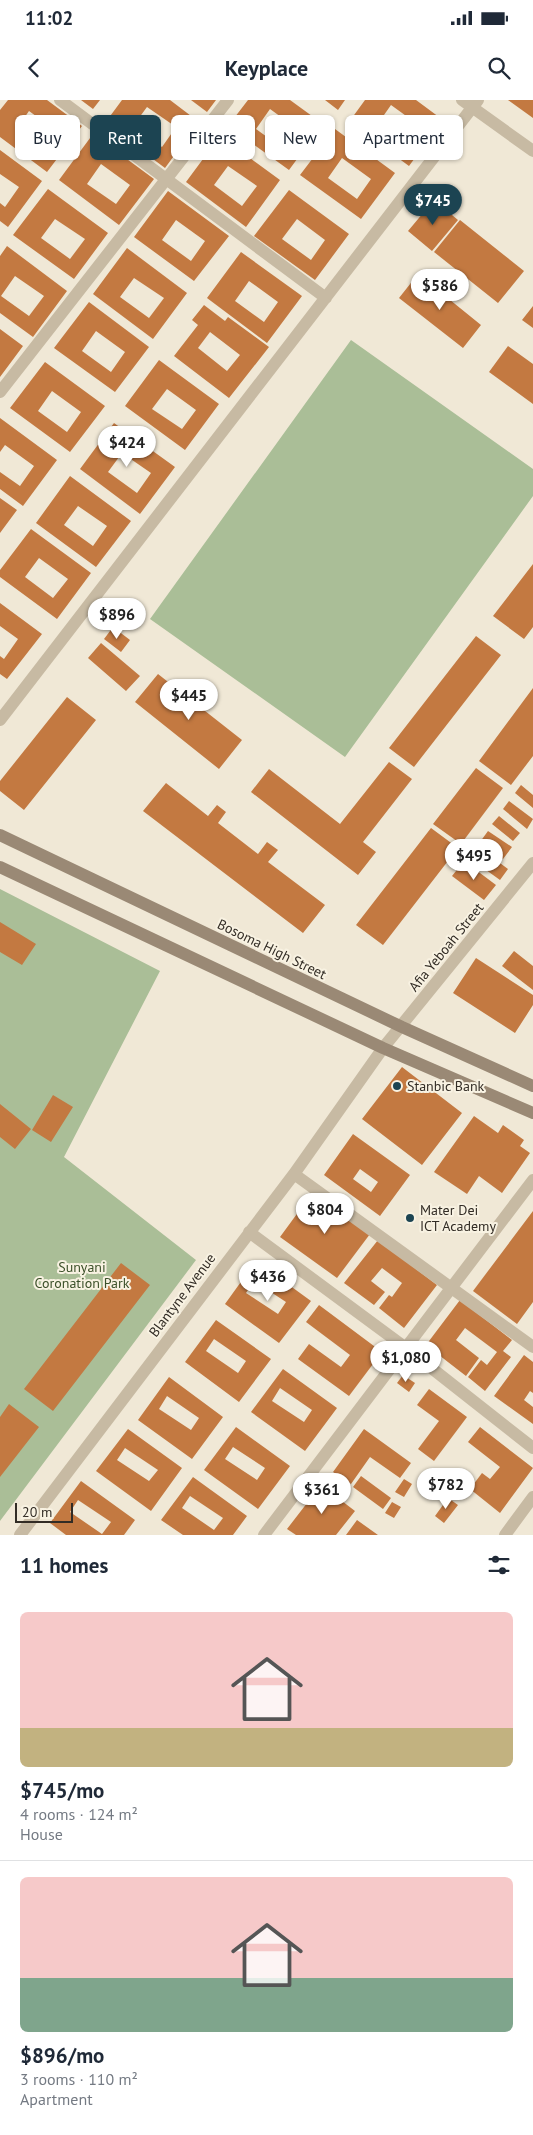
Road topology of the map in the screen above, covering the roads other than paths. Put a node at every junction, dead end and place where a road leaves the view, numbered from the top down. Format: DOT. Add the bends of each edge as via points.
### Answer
graph roads {
  1 [pos="60,100"];
  2 [pos="228,100"];
  3 [pos="471,103"];
  4 [pos="533,151"];
  5 [pos="166,179"];
  6 [pos="326,298"];
  7 [pos="0,392"];
  8 [pos="0,720"];
  9 [pos="0,835"];
  10 [pos="533,863"];
  11 [pos="0,867"];
  12 [pos="402,1027"];
  13 [pos="383,1048"];
  14 [pos="533,1086"];
  15 [pos="533,1113"];
  16 [pos="294,1174"];
  17 [pos="533,1180"];
  18 [pos="249,1232"];
  19 [pos="451,1288"];
  20 [pos="533,1347"];
  21 [pos="406,1348"];
  22 [pos="533,1448"];
  23 [pos="533,1497"];
  24 [pos="268,1531"];
  25 [pos="20,1535"];
  26 [pos="282,1535"];
  27 [pos="505,1535"];
  1 -- 5 [label="street"];
  2 -- 5 [label="street"];
  3 -- 4 [label="street"];
  3 -- 6 [label="street"];
  5 -- 6 [label="street"];
  5 -- 7 [label="street"];
  6 -- 8 [label="street"];
  9 -- 12 [label="street, Bosoma High Street"];
  10 -- 12 [label="street, Afia Yeboah Street"];
  11 -- 13 [label="street"];
  12 -- 13 [label="street, Afia Yeboah Street"];
  12 -- 14 [label="street, Bosoma High Street"];
  13 -- 15 [label="street"];
  13 -- 16 [label="street, Blantyne Avenue"];
  16 -- 18 [label="street, Blantyne Avenue"];
  16 -- 19 [label="street"];
  17 -- 19 [label="street"];
  18 -- 21 [label="street"];
  18 -- 25 [label="street, Blantyne Avenue"];
  19 -- 20 [label="street"];
  19 -- 21 [label="street"];
  21 -- 22 [label="street"];
  21 -- 24 [label="street"];
  23 -- 27 [label="street"];
  24 -- 26 [label="street"];
}
